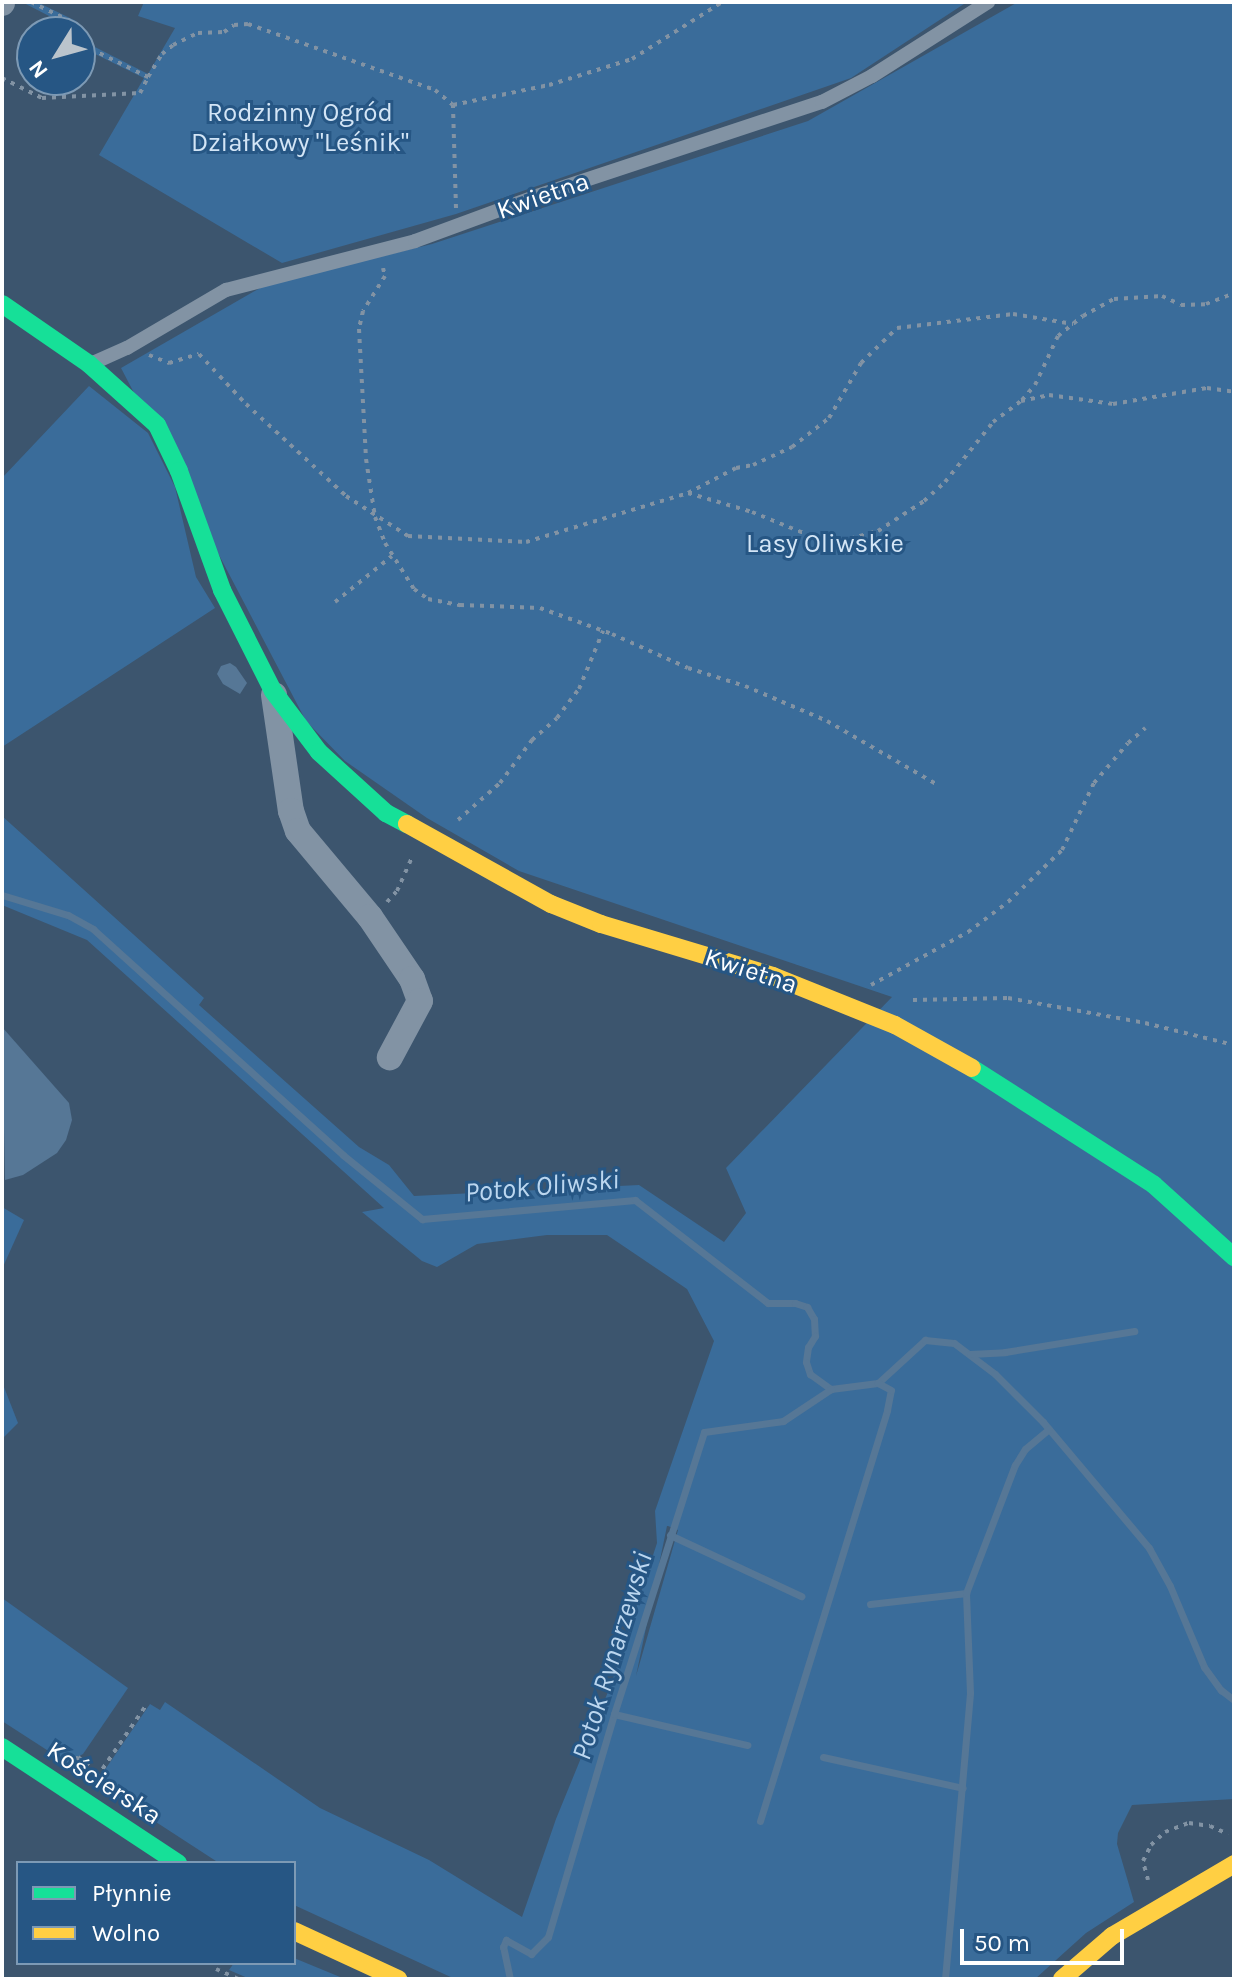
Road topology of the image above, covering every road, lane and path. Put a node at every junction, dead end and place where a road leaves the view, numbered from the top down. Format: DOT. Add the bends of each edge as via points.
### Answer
graph roads {
  1 [pos="31,2"];
  2 [pos="722,2"];
  3 [pos="988,2"];
  4 [pos="60,16"];
  5 [pos="96,51"];
  6 [pos="148,77"];
  7 [pos="2,78"];
  8 [pos="453,105"];
  9 [pos="458,226"];
  10 [pos="367,254"];
  11 [pos="1234,293"];
  12 [pos="2,304"];
  13 [pos="1073,324"];
  14 [pos="127,348"];
  15 [pos="89,364"];
  16 [pos="1234,392"];
  17 [pos="1021,401"];
  18 [pos="688,493"];
  19 [pos="375,517"];
  20 [pos="392,556"];
  21 [pos="335,602"];
  22 [pos="603,631"];
  23 [pos="273,691"];
  24 [pos="1145,728"];
  25 [pos="936,784"];
  26 [pos="440,844"];
  27 [pos="370,917"];
  28 [pos="903,1000"];
  29 [pos="841,1001"];
  30 [pos="1234,1045"];
  31 [pos="390,1057"];
  32 [pos="1234,1257"];
  33 [pos="147,1704"];
  34 [pos="2,1747"];
  35 [pos="96,1784"];
  36 [pos="1234,1837"];
  37 [pos="175,1861"];
  38 [pos="1234,1864"];
  39 [pos="1155,1909"];
  40 [pos="296,1932"];
  41 [pos="216,1969"];
  42 [pos="238,1979"];
  43 [pos="398,1979"];
  44 [pos="1062,1979"];
  1 -- 4 [label="path"];
  2 -- 8 [label="path" via="632,59 549,85"];
  3 -- 9 [label="lane, Kwietna" via="840,95"];
  5 -- 6 [label="path"];
  6 -- 7 [label="path" via="140,93 42,98"];
  6 -- 8 [label="path" via="173,45 198,33 248,24 435,90"];
  8 -- 9 [label="path"];
  9 -- 10 [label="lane, Kwietna"];
  10 -- 14 [label="lane, Kwietna" via="226,290"];
  10 -- 19 [label="path" via="378,260 385,276 363,311 359,329"];
  11 -- 13 [label="path" via="1206,304 1181,305 1162,296 1114,299"];
  12 -- 15 [label="street, Kwietna"];
  13 -- 17 [label="path" via="1058,336 1035,385"];
  13 -- 18 [label="path" via="1013,314 897,328 861,363 829,418 774,457 736,468"];
  14 -- 15 [label="lane, Kwietna"];
  14 -- 19 [label="path" via="169,363 199,354 246,404"];
  15 -- 23 [label="street, Kwietna" via="157,425 222,590"];
  16 -- 17 [label="path" via="1207,388 1113,404 1049,395"];
  17 -- 18 [label="path" via="993,422 924,501 878,531 853,539 831,544"];
  18 -- 19 [label="path" via="526,542 408,536"];
  19 -- 20 [label="path"];
  20 -- 21 [label="path"];
  20 -- 22 [label="path" via="414,589 428,599 540,608"];
  22 -- 25 [label="path" via="827,721"];
  22 -- 26 [label="path" via="579,689 557,718"];
  23 -- 26 [label="street, Kwietna" via="319,752 355,788"];
  23 -- 27 [label="street, Kwietna" via="298,831"];
  24 -- 29 [label="path" via="1094,783 1062,850 1008,902 968,932"];
  26 -- 27 [label="path" via="418,850 405,866 397,891"];
  26 -- 29 [label="street, Kwietna" via="516,887 601,924"];
  27 -- 31 [label="street, Kwietna" via="412,979 420,1001"];
  28 -- 30 [label="path" via="1008,998"];
  29 -- 32 [label="street, Kwietna" via="947,1052 1154,1185"];
  33 -- 35 [label="path"];
  34 -- 37 [label="street, Kościerska"];
  36 -- 39 [label="path" via="1189,1823 1165,1832 1143,1861"];
  38 -- 39 [label="street"];
  39 -- 44 [label="street" via="1112,1936"];
  40 -- 43 [label="street"];
  41 -- 42 [label="path"];
}
